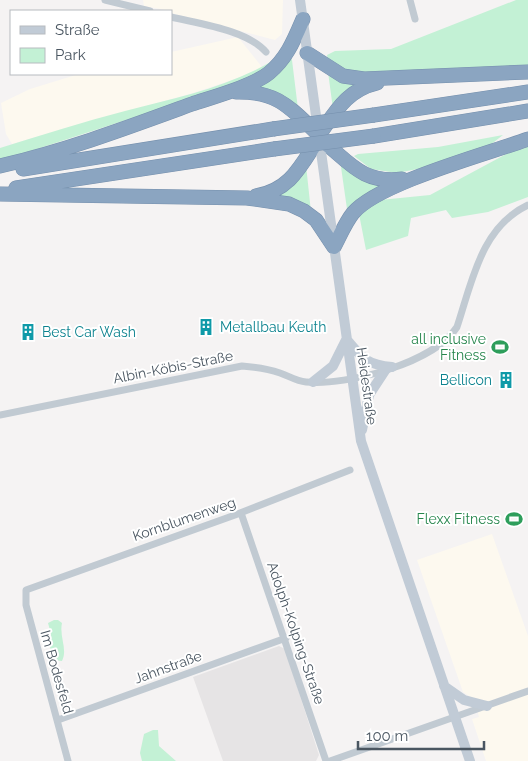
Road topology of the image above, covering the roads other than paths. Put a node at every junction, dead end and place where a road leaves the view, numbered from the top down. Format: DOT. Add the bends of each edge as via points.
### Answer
graph roads {
  1 [pos="105,0"];
  2 [pos="300,0"];
  3 [pos="410,0"];
  4 [pos="146,10"];
  5 [pos="172,17"];
  6 [pos="302,19"];
  7 [pos="415,19"];
  8 [pos="266,52"];
  9 [pos="307,53"];
  10 [pos="528,72"];
  11 [pos="392,79"];
  12 [pos="227,92"];
  13 [pos="528,92"];
  14 [pos="528,111"];
  15 [pos="319,136"];
  16 [pos="528,139"];
  17 [pos="0,166"];
  18 [pos="0,172"];
  19 [pos="418,177"];
  20 [pos="0,192"];
  21 [pos="248,198"];
  22 [pos="528,205"];
  23 [pos="334,247"];
  24 [pos="346,339"];
  25 [pos="389,368"];
  26 [pos="351,379"];
  27 [pos="314,382"];
  28 [pos="0,415"];
  29 [pos="361,441"];
  30 [pos="350,470"];
  31 [pos="241,513"];
  32 [pos="26,590"];
  33 [pos="286,638"];
  34 [pos="444,686"];
  35 [pos="528,691"];
  36 [pos="487,706"];
  37 [pos="455,717"];
  38 [pos="58,720"];
  39 [pos="68,761"];
  40 [pos="326,761"];
  41 [pos="330,761"];
  42 [pos="470,761"];
  1 -- 4 [label="street"];
  2 -- 6 [label="main road, Heidestraße"];
  3 -- 7 [label="street"];
  5 -- 8 [label="street" via="243,36 260,44"];
  6 -- 9 [label="main road, Heidestraße"];
  6 -- 12 [label="highway" via="281,63 267,75"];
  9 -- 11 [label="highway" via="343,76"];
  9 -- 15 [label="main road, Heidestraße"];
  10 -- 11 [label="highway"];
  11 -- 15 [label="highway" via="362,86 348,96"];
  12 -- 15 [label="highway" via="257,91 277,98"];
  12 -- 17 [label="highway" via="42,156"];
  13 -- 18 [label="highway, bridge"];
  14 -- 20 [label="highway, bridge"];
  15 -- 19 [label="highway" via="364,176 387,181"];
  15 -- 21 [label="highway" via="289,182 270,194"];
  15 -- 23 [label="main road, Heidestraße"];
  16 -- 19 [label="highway"];
  19 -- 23 [label="highway" via="371,198 353,214"];
  20 -- 21 [label="highway"];
  21 -- 23 [label="highway" via="289,204 304,211 316,220"];
  22 -- 25 [label="street, Albin-Köbis-Straße" via="500,225 486,245 451,336 431,352"];
  23 -- 24 [label="main road, Heidestraße"];
  24 -- 25 [label="main road" via="366,361"];
  24 -- 26 [label="main road, Heidestraße"];
  24 -- 27 [label="main road" via="334,366"];
  25 -- 26 [label="street, Albin-Köbis-Straße"];
  25 -- 29 [label="main road" via="369,395"];
  26 -- 27 [label="street, Albin-Köbis-Straße"];
  26 -- 29 [label="main road, Heidestraße"];
  27 -- 28 [label="street, Albin-Köbis-Straße" via="242,366"];
  29 -- 34 [label="main road, Heidestraße"];
  30 -- 31 [label="street, Kornblumenweg"];
  31 -- 32 [label="street, Kornblumenweg"];
  31 -- 33 [label="street, Adolph-Kolping-Straße"];
  32 -- 38 [label="street, Im Bodesfeld" via="26,604"];
  33 -- 38 [label="street, Jahnstraße"];
  33 -- 40 [label="street, Adolph-Kolping-Straße"];
  34 -- 36 [label="main road" via="464,700"];
  34 -- 37 [label="main road, Heidestraße"];
  35 -- 36 [label="street"];
  36 -- 37 [label="street"];
  37 -- 41 [label="street"];
  37 -- 42 [label="main road, Heidestraße"];
  38 -- 39 [label="street, Im Bodesfeld"];
}
